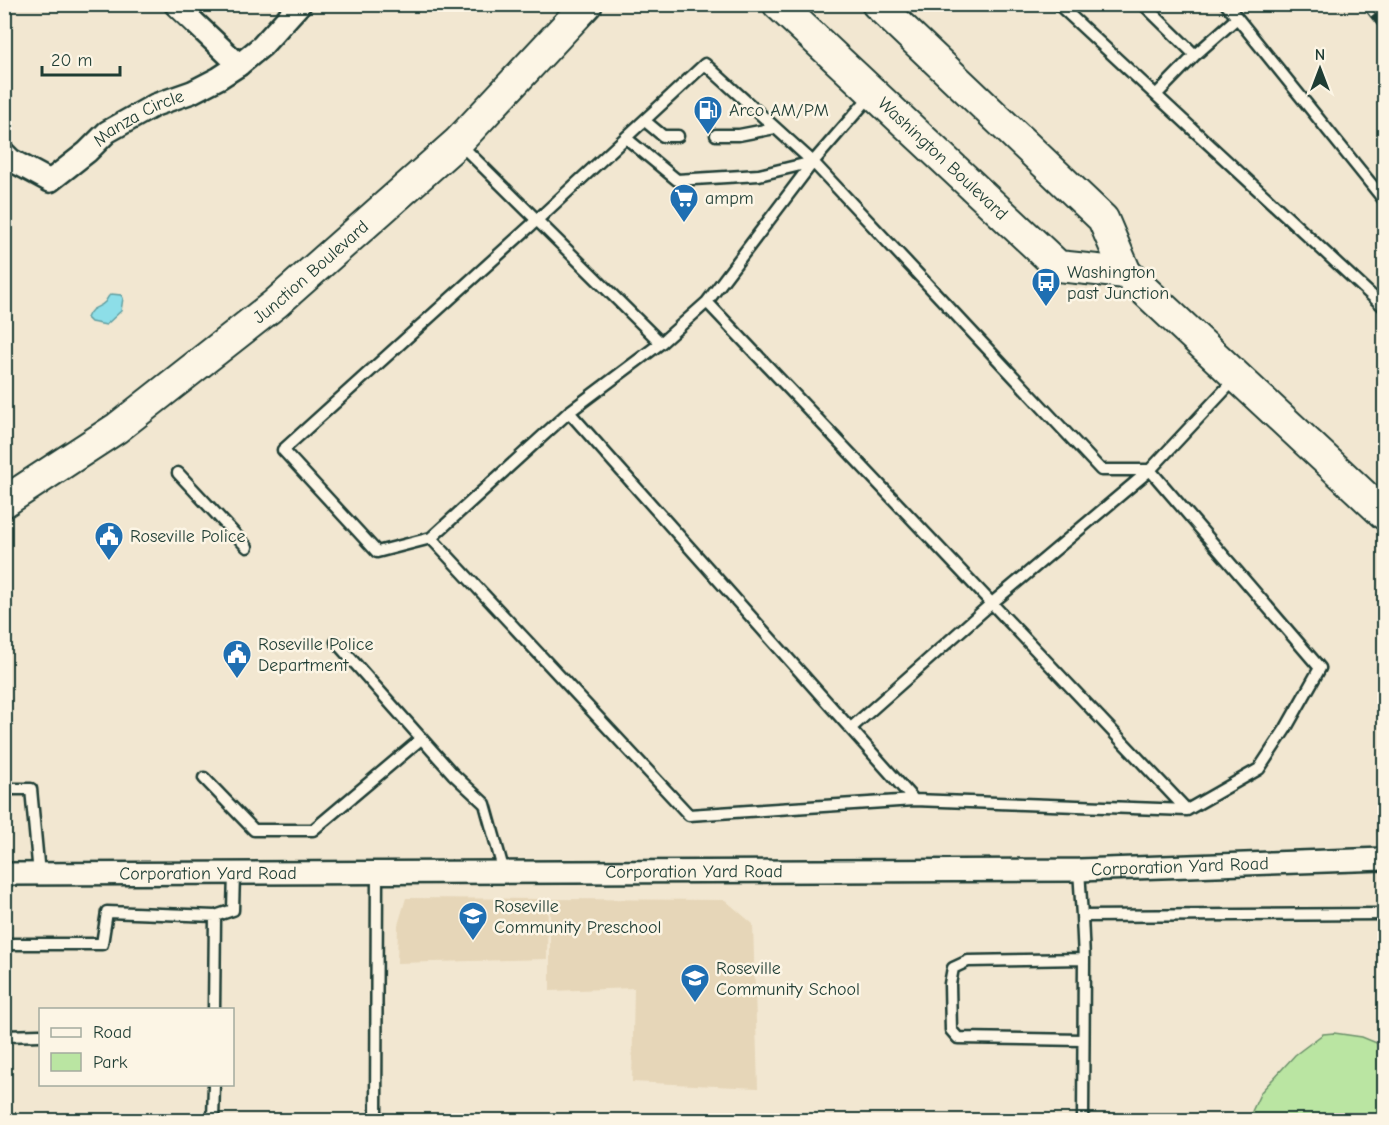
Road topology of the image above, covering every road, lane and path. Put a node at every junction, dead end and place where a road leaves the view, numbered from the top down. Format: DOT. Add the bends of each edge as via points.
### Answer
graph roads {
  1 [pos="175,4"];
  2 [pos="300,4"];
  3 [pos="611,4"];
  4 [pos="778,4"];
  5 [pos="877,4"];
  6 [pos="1059,4"];
  7 [pos="1143,4"];
  8 [pos="1226,4"];
  9 [pos="582,10"];
  10 [pos="1237,18"];
  11 [pos="1196,56"];
  12 [pos="239,65"];
  13 [pos="873,93"];
  14 [pos="1156,95"];
  15 [pos="645,121"];
  16 [pos="775,128"];
  17 [pos="716,135"];
  18 [pos="678,136"];
  19 [pos="626,138"];
  20 [pos="458,142"];
  21 [pos="4,153"];
  22 [pos="813,162"];
  23 [pos="1384,200"];
  24 [pos="537,220"];
  25 [pos="1126,273"];
  26 [pos="707,302"];
  27 [pos="1384,308"];
  28 [pos="661,343"];
  29 [pos="1237,376"];
  30 [pos="569,412"];
  31 [pos="1150,470"];
  32 [pos="178,473"];
  33 [pos="4,502"];
  34 [pos="1384,513"];
  35 [pos="431,538"];
  36 [pos="247,547"];
  37 [pos="992,603"];
  38 [pos="336,642"];
  39 [pos="851,728"];
  40 [pos="422,739"];
  41 [pos="204,778"];
  42 [pos="4,789"];
  43 [pos="914,800"];
  44 [pos="1187,810"];
  45 [pos="1384,859"];
  46 [pos="1080,870"];
  47 [pos="377,872"];
  48 [pos="504,872"];
  49 [pos="234,873"];
  50 [pos="4,874"];
  51 [pos="39,874"];
  52 [pos="1384,914"];
  53 [pos="215,916"];
  54 [pos="1082,916"];
  55 [pos="4,944"];
  56 [pos="1084,958"];
  57 [pos="214,1008"];
  58 [pos="39,1035"];
  59 [pos="4,1036"];
  60 [pos="1083,1040"];
  61 [pos="214,1086"];
  62 [pos="213,1120"];
  63 [pos="376,1120"];
  64 [pos="1083,1120"];
  1 -- 12 [label="street"];
  2 -- 12 [label="street, Manza Circle"];
  3 -- 9 [label="main road"];
  4 -- 13 [label="main road, Washington Boulevard"];
  5 -- 25 [label="main road" via="1103,219"];
  6 -- 14 [label="lane"];
  7 -- 11 [label="lane"];
  8 -- 10 [label="lane"];
  9 -- 20 [label="main road, Junction Boulevard"];
  10 -- 11 [label="lane"];
  10 -- 23 [label="lane"];
  11 -- 14 [label="lane"];
  12 -- 21 [label="street, Manza Circle" via="106,132 50,181"];
  13 -- 22 [label="lane"];
  13 -- 25 [label="main road, Washington Boulevard" via="1058,266"];
  14 -- 27 [label="lane"];
  15 -- 16 [label="lane" via="705,64"];
  15 -- 18 [label="lane" via="663,136"];
  15 -- 19 [label="lane"];
  16 -- 17 [label="lane"];
  16 -- 22 [label="lane"];
  19 -- 22 [label="lane" via="676,180 759,175"];
  19 -- 24 [label="lane"];
  20 -- 24 [label="lane"];
  20 -- 33 [label="main road, Junction Boulevard" via="275,304 117,428"];
  22 -- 26 [label="lane"];
  22 -- 31 [label="lane" via="1101,470"];
  24 -- 28 [label="lane"];
  24 -- 35 [label="lane" via="283,450 377,552"];
  25 -- 29 [label="main road"];
  26 -- 28 [label="lane"];
  26 -- 37 [label="lane"];
  28 -- 30 [label="lane"];
  29 -- 31 [label="lane"];
  29 -- 34 [label="main road"];
  30 -- 35 [label="lane"];
  30 -- 39 [label="lane"];
  31 -- 37 [label="lane"];
  31 -- 44 [label="lane" via="1320,668 1259,769"];
  32 -- 36 [label="lane"];
  35 -- 43 [label="lane" via="689,815"];
  37 -- 39 [label="lane"];
  37 -- 44 [label="lane"];
  38 -- 40 [label="lane"];
  39 -- 43 [label="lane"];
  40 -- 41 [label="lane" via="313,830 254,830"];
  40 -- 48 [label="lane" via="485,804"];
  42 -- 51 [label="lane" via="31,789"];
  43 -- 44 [label="lane"];
  45 -- 46 [label="street, Corporation Yard Road"];
  46 -- 48 [label="street, Corporation Yard Road"];
  46 -- 54 [label="lane"];
  47 -- 48 [label="street, Corporation Yard Road"];
  47 -- 49 [label="street, Corporation Yard Road"];
  47 -- 63 [label="lane"];
  49 -- 51 [label="street, Corporation Yard Road"];
  49 -- 53 [label="lane" via="233,910"];
  50 -- 51 [label="street, Corporation Yard Road"];
  52 -- 54 [label="lane"];
  53 -- 55 [label="lane" via="107,912 102,944"];
  53 -- 57 [label="lane"];
  54 -- 56 [label="lane"];
  56 -- 60 [label="lane"];
  56 -- 60 [label="lane" via="968,961 953,968 950,984 951,1030 958,1038"];
  58 -- 59 [label="lane"];
  60 -- 64 [label="lane"];
  61 -- 62 [label="lane"];
}
